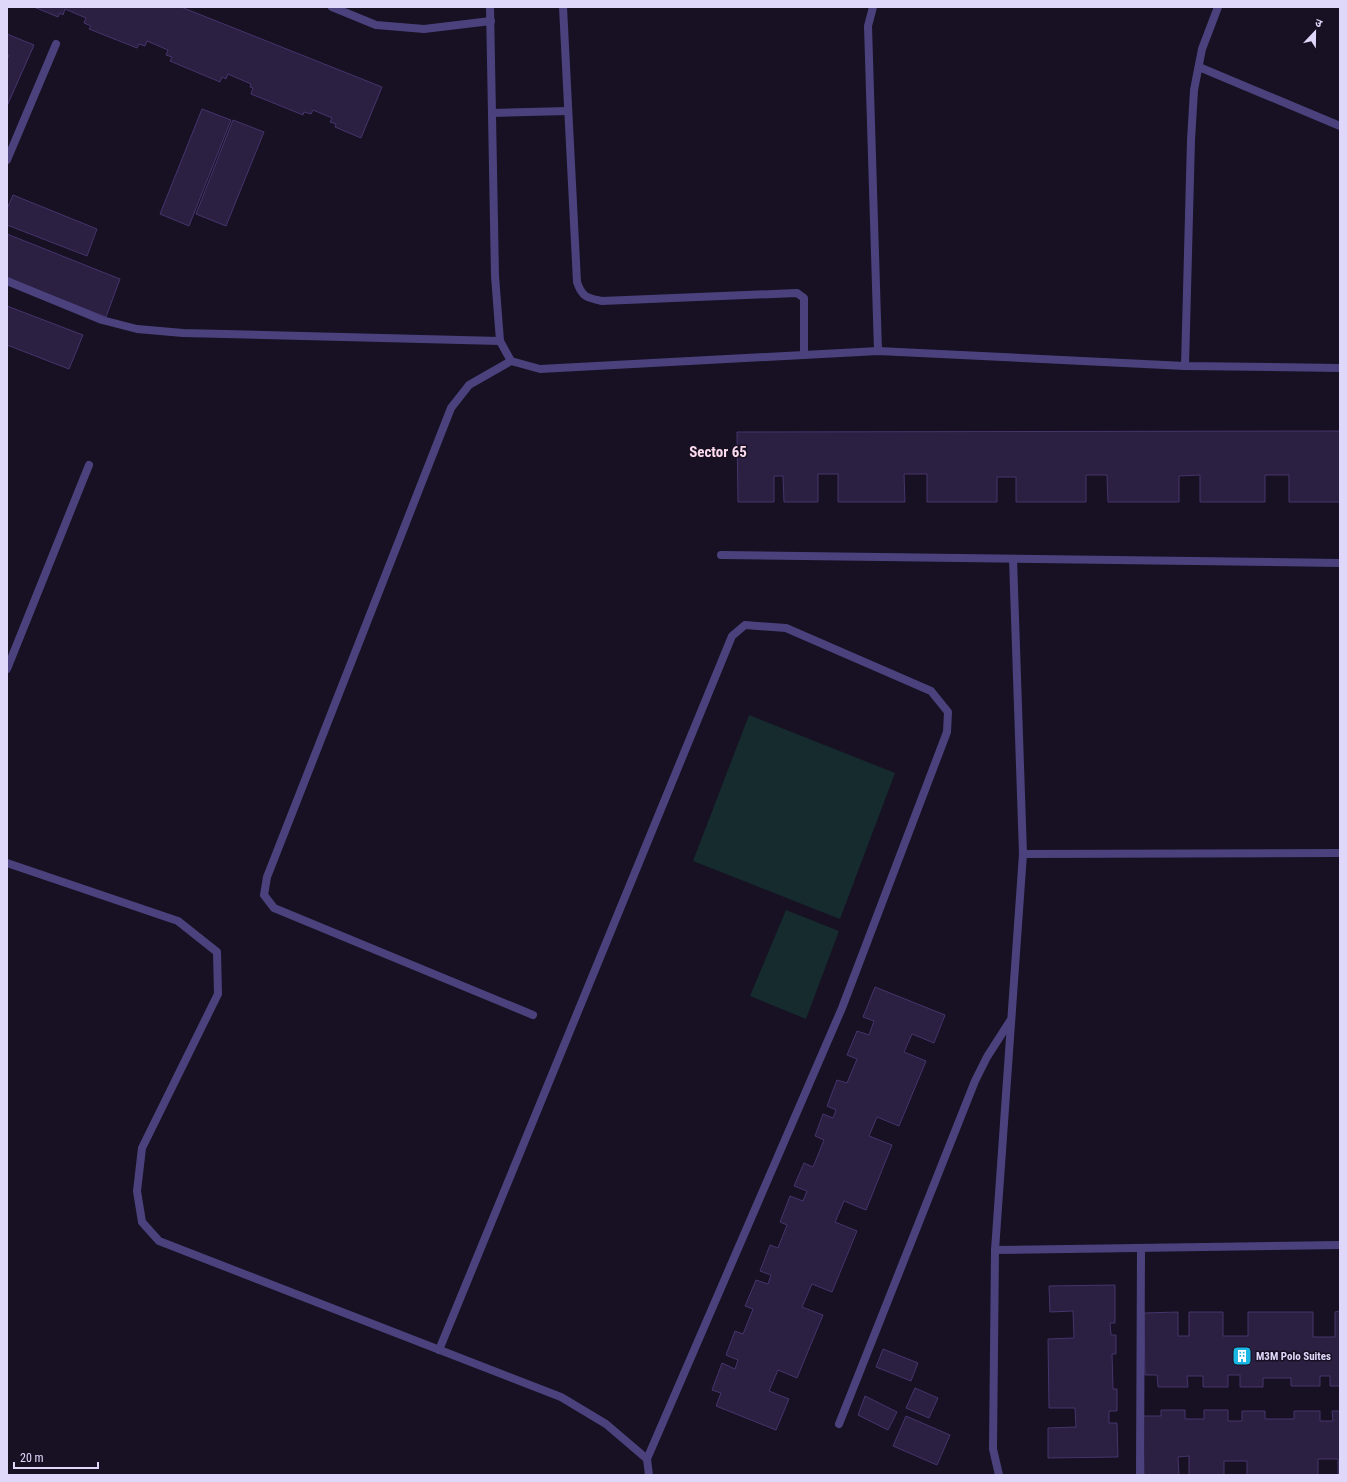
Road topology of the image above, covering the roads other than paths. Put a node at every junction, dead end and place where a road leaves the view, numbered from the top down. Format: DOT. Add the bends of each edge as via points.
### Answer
graph roads {
  1 [pos="332,7"];
  2 [pos="490,7"];
  3 [pos="563,7"];
  4 [pos="873,7"];
  5 [pos="1218,7"];
  6 [pos="491,21"];
  7 [pos="56,44"];
  8 [pos="1199,67"];
  9 [pos="568,111"];
  10 [pos="492,113"];
  11 [pos="1340,126"];
  12 [pos="7,160"];
  13 [pos="7,281"];
  14 [pos="500,341"];
  15 [pos="878,351"];
  16 [pos="804,355"];
  17 [pos="511,361"];
  18 [pos="1185,366"];
  19 [pos="1340,368"];
  20 [pos="89,466"];
  21 [pos="721,555"];
  22 [pos="1013,559"];
  23 [pos="1340,563"];
  24 [pos="7,669"];
  25 [pos="1340,853"];
  26 [pos="1023,854"];
  27 [pos="7,863"];
  28 [pos="533,1015"];
  29 [pos="1010,1020"];
  30 [pos="1340,1245"];
  31 [pos="1141,1248"];
  32 [pos="996,1250"];
  33 [pos="438,1350"];
  34 [pos="839,1424"];
  35 [pos="647,1459"];
  36 [pos="648,1475"];
  37 [pos="999,1475"];
  38 [pos="1140,1475"];
  1 -- 6 [label="street" via="376,25 424,29"];
  2 -- 6 [label="street"];
  3 -- 9 [label="street"];
  4 -- 15 [label="street" via="868,26"];
  5 -- 8 [label="street" via="1202,49"];
  6 -- 10 [label="street"];
  7 -- 12 [label="street"];
  8 -- 11 [label="street"];
  8 -- 18 [label="street" via="1194,90 1191,140"];
  9 -- 10 [label="street"];
  9 -- 16 [label="street" via="577,282 580,292 589,299 602,301 796,293 804,298"];
  10 -- 14 [label="street" via="495,276"];
  13 -- 14 [label="street" via="102,320 137,329 183,333"];
  14 -- 17 [label="street"];
  15 -- 16 [label="street"];
  15 -- 18 [label="street"];
  16 -- 17 [label="street" via="540,369"];
  17 -- 28 [label="street" via="469,385 451,408 270,870 264,895 274,908"];
  18 -- 19 [label="street"];
  20 -- 24 [label="street"];
  21 -- 22 [label="street"];
  22 -- 23 [label="street"];
  22 -- 26 [label="street"];
  25 -- 26 [label="street"];
  26 -- 29 [label="street"];
  27 -- 33 [label="street" via="178,921 217,952 218,994 142,1148 137,1190 142,1222 159,1242"];
  29 -- 32 [label="street"];
  29 -- 34 [label="street" via="975,1081"];
  30 -- 31 [label="street"];
  31 -- 32 [label="street"];
  31 -- 38 [label="street"];
  32 -- 37 [label="street" via="993,1449"];
  33 -- 35 [label="street" via="561,1397 606,1424"];
  33 -- 35 [label="street" via="732,636 746,625 786,628 932,691 948,712 947,732 842,1008"];
  35 -- 36 [label="street"];
}
